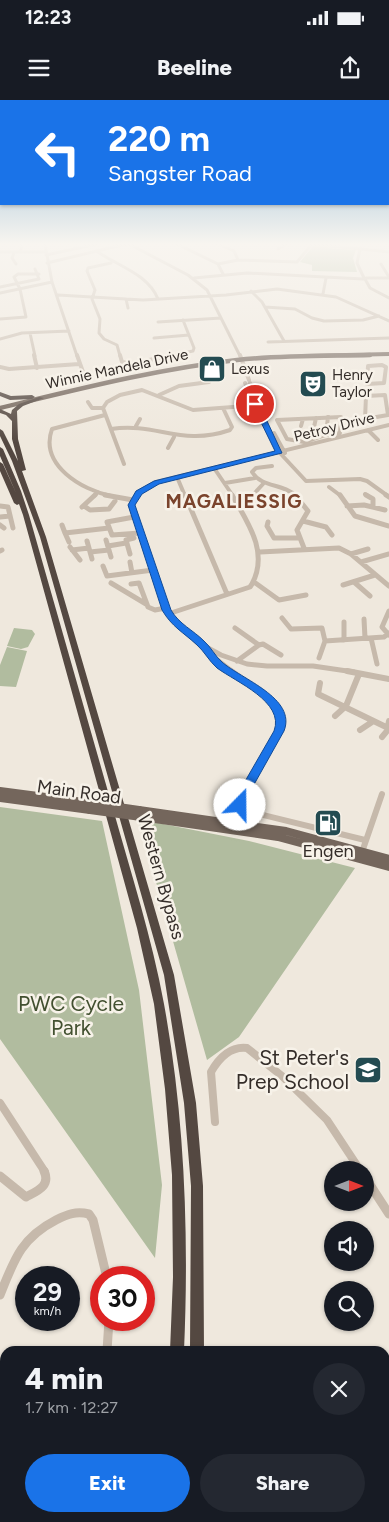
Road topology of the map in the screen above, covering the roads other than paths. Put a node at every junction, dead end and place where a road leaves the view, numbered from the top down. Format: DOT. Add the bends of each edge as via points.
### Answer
graph roads {
  1 [pos="25,310"];
  2 [pos="63,310"];
  3 [pos="97,310"];
  4 [pos="218,310"];
  5 [pos="267,310"];
  6 [pos="299,310"];
  7 [pos="367,310"];
  8 [pos="379,316"];
  9 [pos="221,318"];
  10 [pos="0,319"];
  11 [pos="183,320"];
  12 [pos="389,321"];
  13 [pos="158,322"];
  14 [pos="69,331"];
  15 [pos="30,332"];
  16 [pos="189,335"];
  17 [pos="154,338"];
  18 [pos="389,338"];
  19 [pos="0,339"];
  20 [pos="284,341"];
  21 [pos="268,342"];
  22 [pos="389,353"];
  23 [pos="274,356"];
  24 [pos="238,357"];
  25 [pos="220,361"];
  26 [pos="79,364"];
  27 [pos="241,366"];
  28 [pos="0,367"];
  29 [pos="37,368"];
  30 [pos="83,372"];
  31 [pos="387,374"];
  32 [pos="249,381"];
  33 [pos="209,382"];
  34 [pos="244,382"];
  35 [pos="0,394"];
  36 [pos="159,395"];
  37 [pos="32,397"];
  38 [pos="41,398"];
  39 [pos="88,402"];
  40 [pos="388,403"];
  41 [pos="256,405"];
  42 [pos="0,408"];
  43 [pos="103,408"];
  44 [pos="223,408"];
  45 [pos="105,415"];
  46 [pos="328,417"];
  47 [pos="303,418"];
  48 [pos="316,418"];
  49 [pos="140,419"];
  50 [pos="289,419"];
  51 [pos="14,420"];
  52 [pos="289,425"];
  53 [pos="389,425"];
  54 [pos="136,426"];
  55 [pos="301,426"];
  56 [pos="314,427"];
  57 [pos="111,429"];
  58 [pos="368,430"];
  59 [pos="0,431"];
  60 [pos="328,436"];
  61 [pos="174,437"];
  62 [pos="378,440"];
  63 [pos="168,448"];
  64 [pos="0,449"];
  65 [pos="281,451"];
  66 [pos="0,464"];
  67 [pos="124,464"];
  68 [pos="272,466"];
  69 [pos="214,468"];
  70 [pos="177,477"];
  71 [pos="255,478"];
  72 [pos="225,483"];
  73 [pos="262,484"];
  74 [pos="329,487"];
  75 [pos="98,492"];
  76 [pos="366,494"];
  77 [pos="389,497"];
  78 [pos="250,498"];
  79 [pos="133,500"];
  80 [pos="115,501"];
  81 [pos="389,505"];
  82 [pos="0,506"];
  83 [pos="347,506"];
  84 [pos="374,506"];
  85 [pos="385,510"];
  86 [pos="10,516"];
  87 [pos="389,516"];
  88 [pos="0,517"];
  89 [pos="134,517"];
  90 [pos="303,521"];
  91 [pos="268,522"];
  92 [pos="62,525"];
  93 [pos="389,526"];
  94 [pos="13,528"];
  95 [pos="109,528"];
  96 [pos="65,534"];
  97 [pos="141,535"];
  98 [pos="332,535"];
  99 [pos="37,537"];
  100 [pos="300,538"];
  101 [pos="88,542"];
  102 [pos="126,543"];
  103 [pos="108,545"];
  104 [pos="70,546"];
  105 [pos="304,548"];
  106 [pos="368,549"];
  107 [pos="90,550"];
  108 [pos="260,552"];
  109 [pos="130,554"];
  110 [pos="351,554"];
  111 [pos="389,554"];
  112 [pos="111,557"];
  113 [pos="92,559"];
  114 [pos="80,560"];
  115 [pos="130,562"];
  116 [pos="361,562"];
  117 [pos="103,566"];
  118 [pos="153,570"];
  119 [pos="132,573"];
  120 [pos="375,575"];
  121 [pos="254,582"];
  122 [pos="354,582"];
  123 [pos="111,583"];
  124 [pos="343,585"];
  125 [pos="389,586"];
  126 [pos="142,591"];
  127 [pos="227,594"];
  128 [pos="306,595"];
  129 [pos="370,596"];
  130 [pos="146,604"];
  131 [pos="166,608"];
  132 [pos="389,611"];
  133 [pos="168,614"];
  134 [pos="282,618"];
  135 [pos="364,619"];
  136 [pos="344,622"];
  137 [pos="235,628"];
  138 [pos="389,634"];
  139 [pos="368,638"];
  140 [pos="344,640"];
  141 [pos="325,641"];
  142 [pos="201,643"];
  143 [pos="259,645"];
  144 [pos="281,655"];
  145 [pos="319,658"];
  146 [pos="237,661"];
  147 [pos="377,664"];
  148 [pos="358,674"];
  149 [pos="389,679"];
  150 [pos="320,683"];
  151 [pos="346,706"];
  152 [pos="335,716"];
  153 [pos="372,722"];
  154 [pos="388,724"];
  155 [pos="360,730"];
  156 [pos="382,737"];
  157 [pos="0,791"];
  158 [pos="382,794"];
  159 [pos="0,798"];
  160 [pos="90,807"];
  161 [pos="365,840"];
  162 [pos="361,855"];
  163 [pos="389,859"];
  164 [pos="389,867"];
  165 [pos="0,1103"];
  166 [pos="215,1122"];
  167 [pos="354,1161"];
  168 [pos="0,1176"];
  169 [pos="374,1191"];
  170 [pos="389,1214"];
  171 [pos="104,1266"];
  172 [pos="3,1277"];
  173 [pos="0,1295"];
  174 [pos="108,1331"];
  175 [pos="107,1346"];
  176 [pos="177,1346"];
  177 [pos="197,1346"];
  1 -- 10 [label="street" via="26,317"];
  2 -- 14 [label="street"];
  3 -- 16 [label="street" via="99,333 117,345 122,362 134,364 192,352"];
  4 -- 9 [label="street"];
  5 -- 20 [label="street"];
  6 -- 8 [label="street" via="324,321 363,320"];
  7 -- 8 [label="street"];
  8 -- 12 [label="street"];
  9 -- 11 [label="street"];
  9 -- 24 [label="street"];
  11 -- 13 [label="street"];
  11 -- 16 [label="street"];
  14 -- 15 [label="street"];
  14 -- 26 [label="street"];
  15 -- 19 [label="street"];
  15 -- 29 [label="street"];
  16 -- 17 [label="street"];
  18 -- 20 [label="street"];
  20 -- 21 [label="street"];
  22 -- 23 [label="main road, Winnie Mandela Drive"];
  22 -- 24 [label="main road, Winnie Mandela Drive" via="292,352"];
  23 -- 24 [label="main road, Winnie Mandela Drive"];
  23 -- 27 [label="main road" via="252,359"];
  24 -- 25 [label="main road, Winnie Mandela Drive"];
  24 -- 27 [label="street"];
  24 -- 37 [label="main road, Winnie Mandela Drive" via="114,377"];
  25 -- 27 [label="main road"];
  25 -- 38 [label="main road, Winnie Mandela Drive"];
  26 -- 29 [label="street"];
  26 -- 30 [label="street"];
  27 -- 32 [label="street"];
  27 -- 34 [label="street"];
  28 -- 29 [label="street"];
  31 -- 31 [label="street" via="384,384 366,384 368,366 384,365"];
  32 -- 34 [label="street"];
  32 -- 41 [label="street"];
  33 -- 36 [label="street" via="179,386"];
  34 -- 41 [label="street"];
  35 -- 37 [label="highway" via="10,398"];
  36 -- 43 [label="street" via="137,390 120,395"];
  36 -- 44 [label="street" via="190,410"];
  37 -- 42 [label="main road, Winnie Mandela Drive"];
  38 -- 42 [label="main road, Winnie Mandela Drive"];
  38 -- 51 [label="highway" via="17,408"];
  39 -- 43 [label="street" via="92,408"];
  40 -- 40 [label="street" via="388,415 365,419 366,396 384,395"];
  41 -- 44 [label="street"];
  41 -- 65 [label="street"];
  42 -- 51 [label="highway"];
  43 -- 45 [label="street"];
  44 -- 61 [label="street" via="232,427 230,430 196,438"];
  45 -- 57 [label="street"];
  45 -- 75 [label="street" via="54,428 50,433 51,450 62,472 77,485"];
  46 -- 48 [label="street"];
  46 -- 60 [label="street"];
  46 -- 60 [label="street" via="342,418 340,433"];
  47 -- 48 [label="street"];
  47 -- 50 [label="street"];
  47 -- 55 [label="street"];
  48 -- 56 [label="street"];
  49 -- 54 [label="street"];
  50 -- 52 [label="street"];
  50 -- 60 [label="street" via="277,420 286,439 304,442"];
  51 -- 99 [label="highway" via="15,439"];
  53 -- 58 [label="street, Petroy Drive"];
  54 -- 57 [label="street"];
  54 -- 61 [label="street"];
  57 -- 67 [label="street"];
  58 -- 60 [label="street, Petroy Drive"];
  58 -- 62 [label="street"];
  59 -- 99 [label="highway, Western Bypass" via="15,461"];
  60 -- 65 [label="street, Petroy Drive"];
  61 -- 63 [label="street"];
  64 -- 99 [label="highway, Western Bypass"];
  65 -- 69 [label="street, Petroy Drive"];
  65 -- 77 [label="street" via="306,481 364,480"];
  66 -- 99 [label="highway"];
  68 -- 71 [label="street" via="253,469"];
  69 -- 70 [label="street, Petroy Drive"];
  69 -- 72 [label="street"];
  70 -- 79 [label="street, Petroy Drive" via="148,486"];
  70 -- 127 [label="street"];
  71 -- 72 [label="street"];
  71 -- 73 [label="street"];
  72 -- 108 [label="street"];
  73 -- 78 [label="street"];
  73 -- 90 [label="street" via="292,492 308,512"];
  74 -- 83 [label="street"];
  75 -- 79 [label="street"];
  75 -- 80 [label="street" via="83,506 90,510 108,509"];
  76 -- 84 [label="street" via="373,499"];
  79 -- 89 [label="street"];
  81 -- 85 [label="street"];
  82 -- 86 [label="street" via="7,506"];
  83 -- 84 [label="street"];
  83 -- 93 [label="street" via="357,517"];
  84 -- 85 [label="street"];
  85 -- 87 [label="street"];
  86 -- 88 [label="street"];
  86 -- 94 [label="street"];
  89 -- 95 [label="street" via="108,521"];
  89 -- 97 [label="street"];
  90 -- 98 [label="street" via="326,527"];
  90 -- 100 [label="street" via="297,530"];
  91 -- 100 [label="street" via="274,538"];
  92 -- 96 [label="street"];
  95 -- 96 [label="street"];
  95 -- 97 [label="street" via="114,536"];
  96 -- 104 [label="street"];
  97 -- 102 [label="street" via="127,539"];
  97 -- 118 [label="street"];
  99 -- 176 [label="highway, Western Bypass" via="142,928 159,1004 171,1089 178,1175"];
  99 -- 177 [label="highway, Western Bypass" via="171,983 190,1103 197,1186"];
  100 -- 105 [label="street"];
  101 -- 107 [label="street"];
  102 -- 103 [label="street"];
  102 -- 109 [label="street"];
  103 -- 107 [label="street"];
  103 -- 112 [label="street"];
  104 -- 107 [label="street"];
  104 -- 114 [label="street"];
  105 -- 108 [label="street"];
  105 -- 110 [label="street" via="332,547"];
  106 -- 110 [label="street"];
  107 -- 113 [label="street"];
  108 -- 121 [label="street"];
  110 -- 116 [label="street"];
  111 -- 116 [label="street"];
  115 -- 119 [label="street"];
  116 -- 120 [label="street"];
  117 -- 119 [label="street" via="107,576"];
  118 -- 119 [label="street"];
  118 -- 131 [label="street"];
  120 -- 122 [label="street"];
  120 -- 125 [label="street"];
  121 -- 127 [label="street" via="250,587"];
  121 -- 128 [label="street" via="277,600"];
  122 -- 124 [label="street"];
  122 -- 129 [label="street"];
  123 -- 130 [label="street"];
  126 -- 130 [label="street"];
  127 -- 133 [label="street"];
  130 -- 131 [label="street" via="152,609"];
  131 -- 133 [label="street"];
  132 -- 138 [label="street" via="382,627"];
  133 -- 142 [label="street" via="177,626"];
  134 -- 141 [label="street" via="291,629 321,628"];
  135 -- 139 [label="street"];
  136 -- 140 [label="street"];
  137 -- 143 [label="street"];
  138 -- 139 [label="street"];
  139 -- 140 [label="street"];
  139 -- 147 [label="street"];
  140 -- 141 [label="street"];
  141 -- 145 [label="street"];
  142 -- 146 [label="street"];
  142 -- 161 [label="street" via="219,664 268,697 282,718 279,731 242,797 242,807 247,811"];
  143 -- 144 [label="street" via="264,644"];
  143 -- 146 [label="street"];
  146 -- 148 [label="street" via="267,666 318,666"];
  148 -- 149 [label="street"];
  148 -- 151 [label="street"];
  150 -- 151 [label="street" via="317,694"];
  151 -- 152 [label="street"];
  151 -- 153 [label="street"];
  153 -- 154 [label="street"];
  153 -- 155 [label="street"];
  154 -- 156 [label="street"];
  157 -- 160 [label="main road, Main Road"];
  158 -- 161 [label="street"];
  159 -- 160 [label="main road, Main Road"];
  160 -- 162 [label="main road, Main Road, bridge" via="255,832"];
  161 -- 162 [label="street"];
  162 -- 163 [label="main road, Main Road"];
  162 -- 164 [label="main road, Main Road"];
  165 -- 168 [label="street" via="47,1179 42,1189 26,1197"];
  166 -- 167 [label="street" via="213,1068 232,1049 248,1048 327,1120"];
  169 -- 170 [label="street"];
  171 -- 172 [label="street" via="93,1220 89,1214 76,1211 29,1236"];
  172 -- 173 [label="street"];
  174 -- 175 [label="street"];
}
